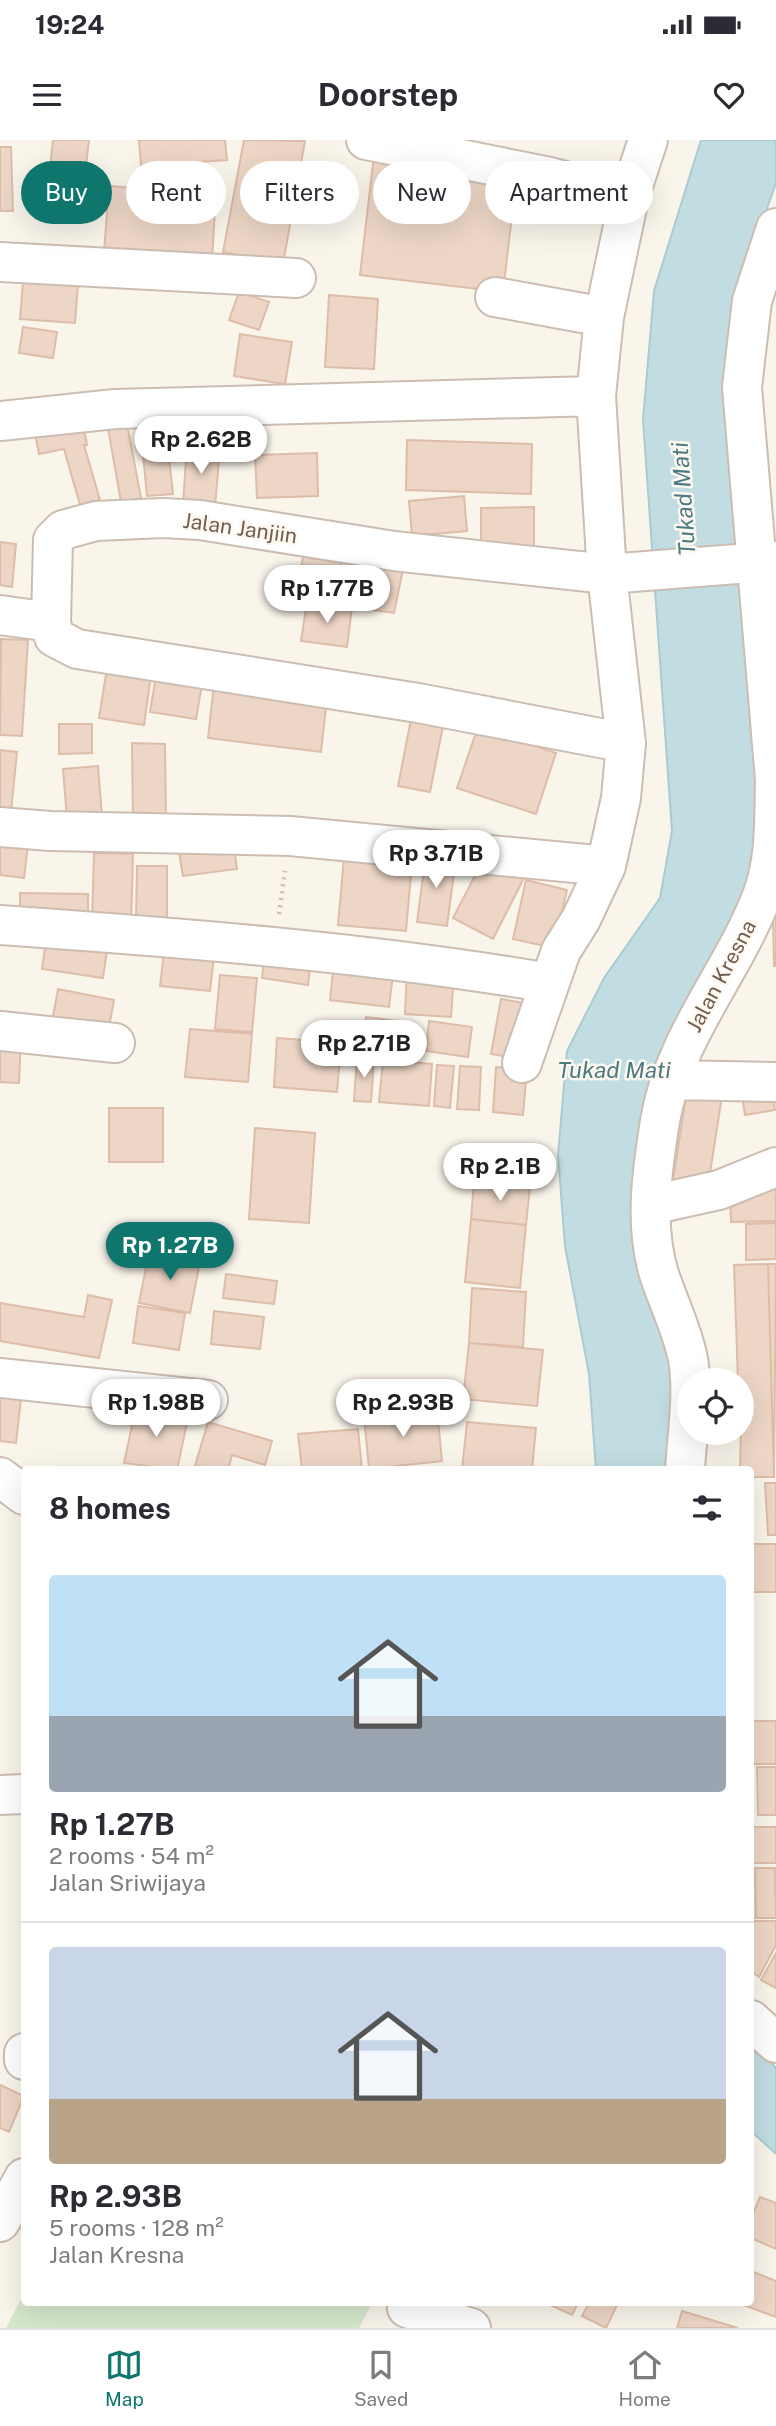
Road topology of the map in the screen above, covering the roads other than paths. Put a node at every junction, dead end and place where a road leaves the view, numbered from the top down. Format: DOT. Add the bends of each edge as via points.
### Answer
graph roads {
  1 [pos="366,140"];
  2 [pos="648,140"];
  3 [pos="641,161"];
  4 [pos="485,164"];
  5 [pos="624,224"];
  6 [pos="776,228"];
  7 [pos="0,262"];
  8 [pos="296,278"];
  9 [pos="495,297"];
  10 [pos="604,317"];
  11 [pos="596,396"];
  12 [pos="0,421"];
  13 [pos="759,561"];
  14 [pos="613,574"];
  15 [pos="0,615"];
  16 [pos="51,622"];
  17 [pos="626,743"];
  18 [pos="0,827"];
  19 [pos="775,834"];
  20 [pos="606,866"];
  21 [pos="0,925"];
  22 [pos="549,983"];
  23 [pos="0,1031"];
  24 [pos="115,1043"];
  25 [pos="522,1063"];
  26 [pos="670,1080"];
  27 [pos="776,1082"];
  28 [pos="776,1167"];
  29 [pos="651,1205"];
  30 [pos="0,1378"];
  31 [pos="208,1400"];
  32 [pos="685,1466"];
  33 [pos="0,1478"];
  34 [pos="21,1493"];
  35 [pos="0,1794"];
  36 [pos="21,1794"];
  37 [pos="754,2023"];
  38 [pos="776,2043"];
  39 [pos="407,2313"];
  40 [pos="471,2328"];
  1 -- 4 [label="street"];
  2 -- 3 [label="street"];
  5 -- 10 [label="street"];
  6 -- 13 [label="street, Jalan Kresna" via="752,301 743,363 745,445"];
  7 -- 8 [label="street"];
  9 -- 10 [label="street"];
  10 -- 11 [label="street"];
  11 -- 12 [label="street" via="115,409"];
  11 -- 14 [label="street"];
  13 -- 14 [label="street"];
  13 -- 19 [label="street, Jalan Kresna"];
  14 -- 16 [label="street, Jalan Janjiin" via="394,551 200,520 96,520 63,530 53,540"];
  14 -- 17 [label="street"];
  15 -- 16 [label="street"];
  16 -- 17 [label="street" via="54,637 77,649 418,703"];
  17 -- 20 [label="street" via="621,798"];
  18 -- 20 [label="street" via="290,835"];
  19 -- 26 [label="street, Jalan Kresna" via="764,892 742,943 690,1031"];
  20 -- 22 [label="street"];
  21 -- 22 [label="street" via="357,955"];
  22 -- 25 [label="street"];
  23 -- 24 [label="street"];
  26 -- 27 [label="street"];
  26 -- 29 [label="street, Jalan Kresna" via="654,1157"];
  28 -- 29 [label="street" via="719,1190"];
  29 -- 32 [label="street, Jalan Kresna" via="659,1273 688,1360"];
  30 -- 31 [label="street"];
  33 -- 34 [label="street"];
  35 -- 36 [label="street"];
  37 -- 38 [label="street"];
  39 -- 40 [label="street"];
}
